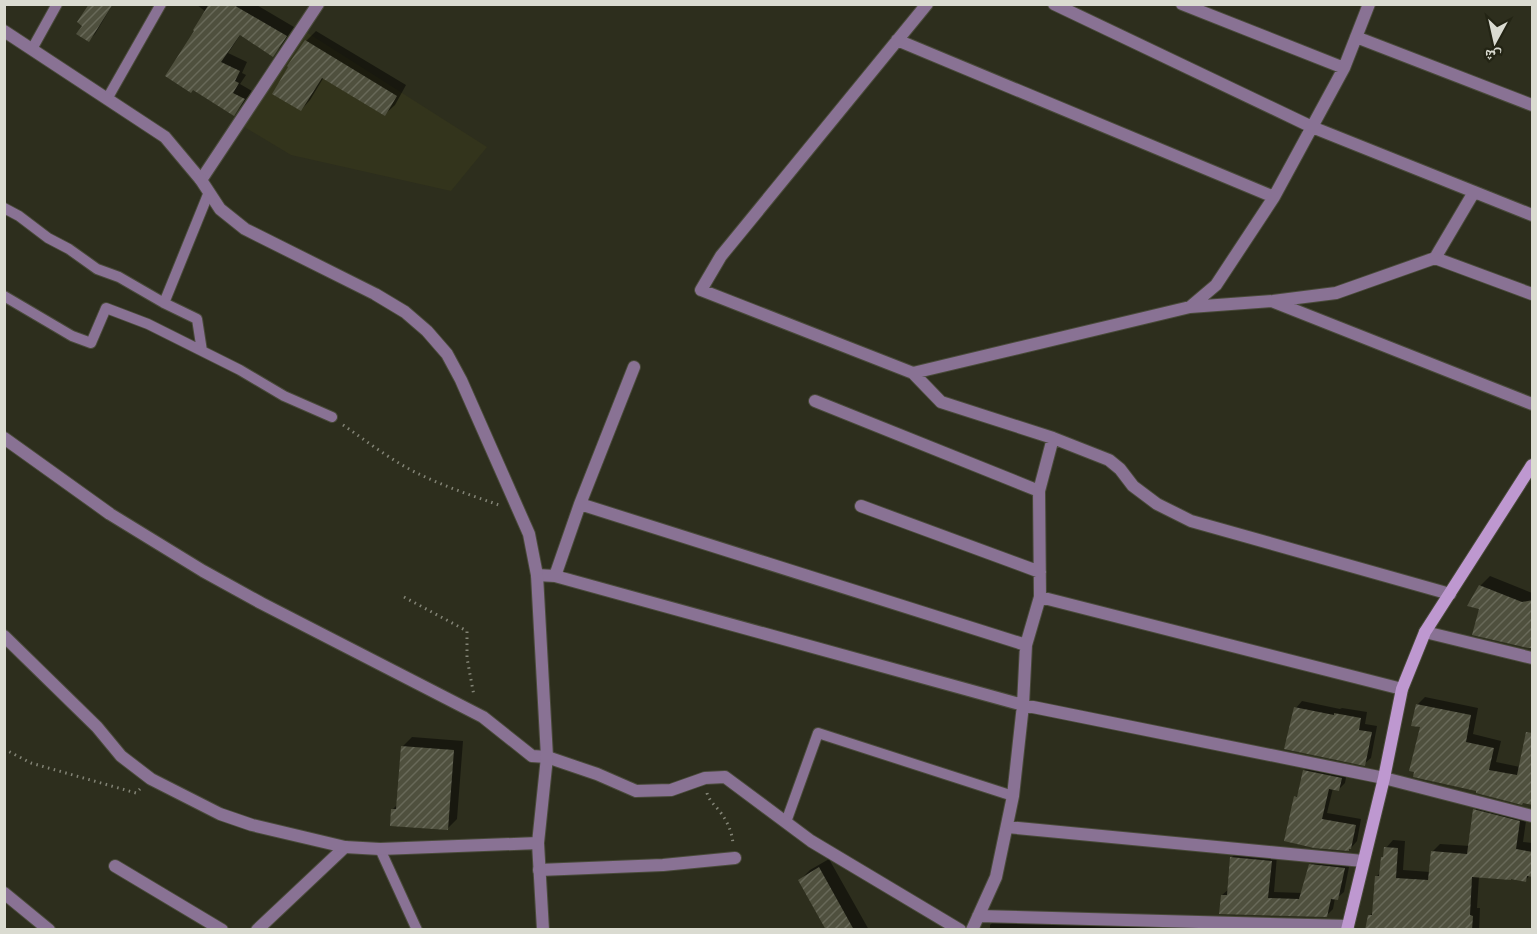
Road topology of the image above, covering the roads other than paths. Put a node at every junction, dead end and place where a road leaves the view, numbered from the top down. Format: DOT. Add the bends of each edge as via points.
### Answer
graph roads {
  1 [pos="57,4"];
  2 [pos="160,4"];
  3 [pos="318,4"];
  4 [pos="927,4"];
  5 [pos="1054,4"];
  6 [pos="1182,4"];
  7 [pos="1369,4"];
  8 [pos="4,31"];
  9 [pos="1356,37"];
  10 [pos="897,40"];
  11 [pos="32,49"];
  12 [pos="1344,68"];
  13 [pos="107,99"];
  14 [pos="1533,105"];
  15 [pos="1312,127"];
  16 [pos="201,180"];
  17 [pos="209,192"];
  18 [pos="1474,192"];
  19 [pos="1274,197"];
  20 [pos="4,208"];
  21 [pos="1533,215"];
  22 [pos="1435,258"];
  23 [pos="1533,294"];
  24 [pos="4,296"];
  25 [pos="1273,302"];
  26 [pos="164,303"];
  27 [pos="1190,307"];
  28 [pos="202,351"];
  29 [pos="634,368"];
  30 [pos="913,373"];
  31 [pos="815,401"];
  32 [pos="1533,404"];
  33 [pos="332,417"];
  34 [pos="4,438"];
  35 [pos="1053,438"];
  36 [pos="1533,465"];
  37 [pos="1039,491"];
  38 [pos="580,504"];
  39 [pos="861,506"];
  40 [pos="1040,572"];
  41 [pos="537,575"];
  42 [pos="555,576"];
  43 [pos="1450,594"];
  44 [pos="1040,597"];
  45 [pos="1425,632"];
  46 [pos="4,636"];
  47 [pos="1026,645"];
  48 [pos="1533,658"];
  49 [pos="1402,689"];
  50 [pos="1023,705"];
  51 [pos="547,757"];
  52 [pos="1384,778"];
  53 [pos="1013,796"];
  54 [pos="1533,816"];
  55 [pos="786,822"];
  56 [pos="1007,827"];
  57 [pos="538,843"];
  58 [pos="345,847"];
  59 [pos="380,849"];
  60 [pos="735,858"];
  61 [pos="1363,861"];
  62 [pos="116,866"];
  63 [pos="539,870"];
  64 [pos="4,893"];
  65 [pos="978,916"];
  66 [pos="1348,928"];
  67 [pos="49,930"];
  68 [pos="222,930"];
  69 [pos="257,930"];
  70 [pos="417,930"];
  71 [pos="543,930"];
  72 [pos="960,930"];
  73 [pos="972,930"];
  1 -- 11 [label="lane"];
  2 -- 13 [label="lane"];
  3 -- 16 [label="street"];
  4 -- 10 [label="street"];
  5 -- 15 [label="street"];
  6 -- 12 [label="street"];
  7 -- 9 [label="street"];
  8 -- 11 [label="street"];
  9 -- 12 [label="street"];
  9 -- 14 [label="street"];
  10 -- 19 [label="street"];
  10 -- 30 [label="street" via="721,256 701,290"];
  11 -- 13 [label="street"];
  12 -- 15 [label="street"];
  13 -- 16 [label="street" via="165,137"];
  15 -- 18 [label="street"];
  15 -- 19 [label="street"];
  16 -- 17 [label="street"];
  17 -- 26 [label="lane"];
  17 -- 41 [label="street" via="220,209 245,229 405,312 447,354 521,513"];
  18 -- 21 [label="street"];
  18 -- 22 [label="street"];
  19 -- 27 [label="street" via="1216,285"];
  20 -- 26 [label="lane" via="98,269"];
  22 -- 23 [label="street"];
  22 -- 25 [label="street" via="1336,292"];
  24 -- 28 [label="lane" via="91,343 106,308"];
  25 -- 27 [label="street"];
  25 -- 32 [label="street"];
  26 -- 28 [label="lane" via="197,319"];
  27 -- 30 [label="street"];
  28 -- 33 [label="lane" via="284,396"];
  29 -- 38 [label="street"];
  30 -- 35 [label="street" via="941,402"];
  31 -- 37 [label="street"];
  34 -- 51 [label="street" via="110,514 203,571 483,717 532,756"];
  35 -- 37 [label="street"];
  35 -- 43 [label="street" via="1108,460 1157,504 1191,521"];
  36 -- 43 [label="main road"];
  37 -- 40 [label="street"];
  38 -- 42 [label="street"];
  38 -- 47 [label="street"];
  39 -- 40 [label="street"];
  40 -- 44 [label="street"];
  41 -- 42 [label="street"];
  41 -- 51 [label="street"];
  42 -- 50 [label="street"];
  43 -- 45 [label="main road"];
  44 -- 47 [label="street"];
  44 -- 49 [label="street"];
  45 -- 48 [label="street"];
  45 -- 49 [label="main road"];
  46 -- 58 [label="street" via="97,727 121,756 151,779 220,814"];
  47 -- 50 [label="street"];
  49 -- 52 [label="main road"];
  50 -- 52 [label="street"];
  50 -- 53 [label="street"];
  51 -- 55 [label="street" via="636,791 671,790 705,778 725,777"];
  51 -- 57 [label="street"];
  52 -- 54 [label="street"];
  52 -- 61 [label="main road"];
  53 -- 55 [label="lane" via="818,733"];
  53 -- 56 [label="street"];
  55 -- 72 [label="street"];
  56 -- 61 [label="street"];
  56 -- 65 [label="street" via="996,877"];
  57 -- 59 [label="street"];
  57 -- 63 [label="street"];
  58 -- 59 [label="street"];
  58 -- 69 [label="street"];
  59 -- 70 [label="lane"];
  60 -- 63 [label="street"];
  61 -- 66 [label="main road"];
  62 -- 68 [label="street"];
  63 -- 71 [label="street"];
  64 -- 67 [label="street"];
  65 -- 66 [label="street"];
  65 -- 73 [label="street"];
}
